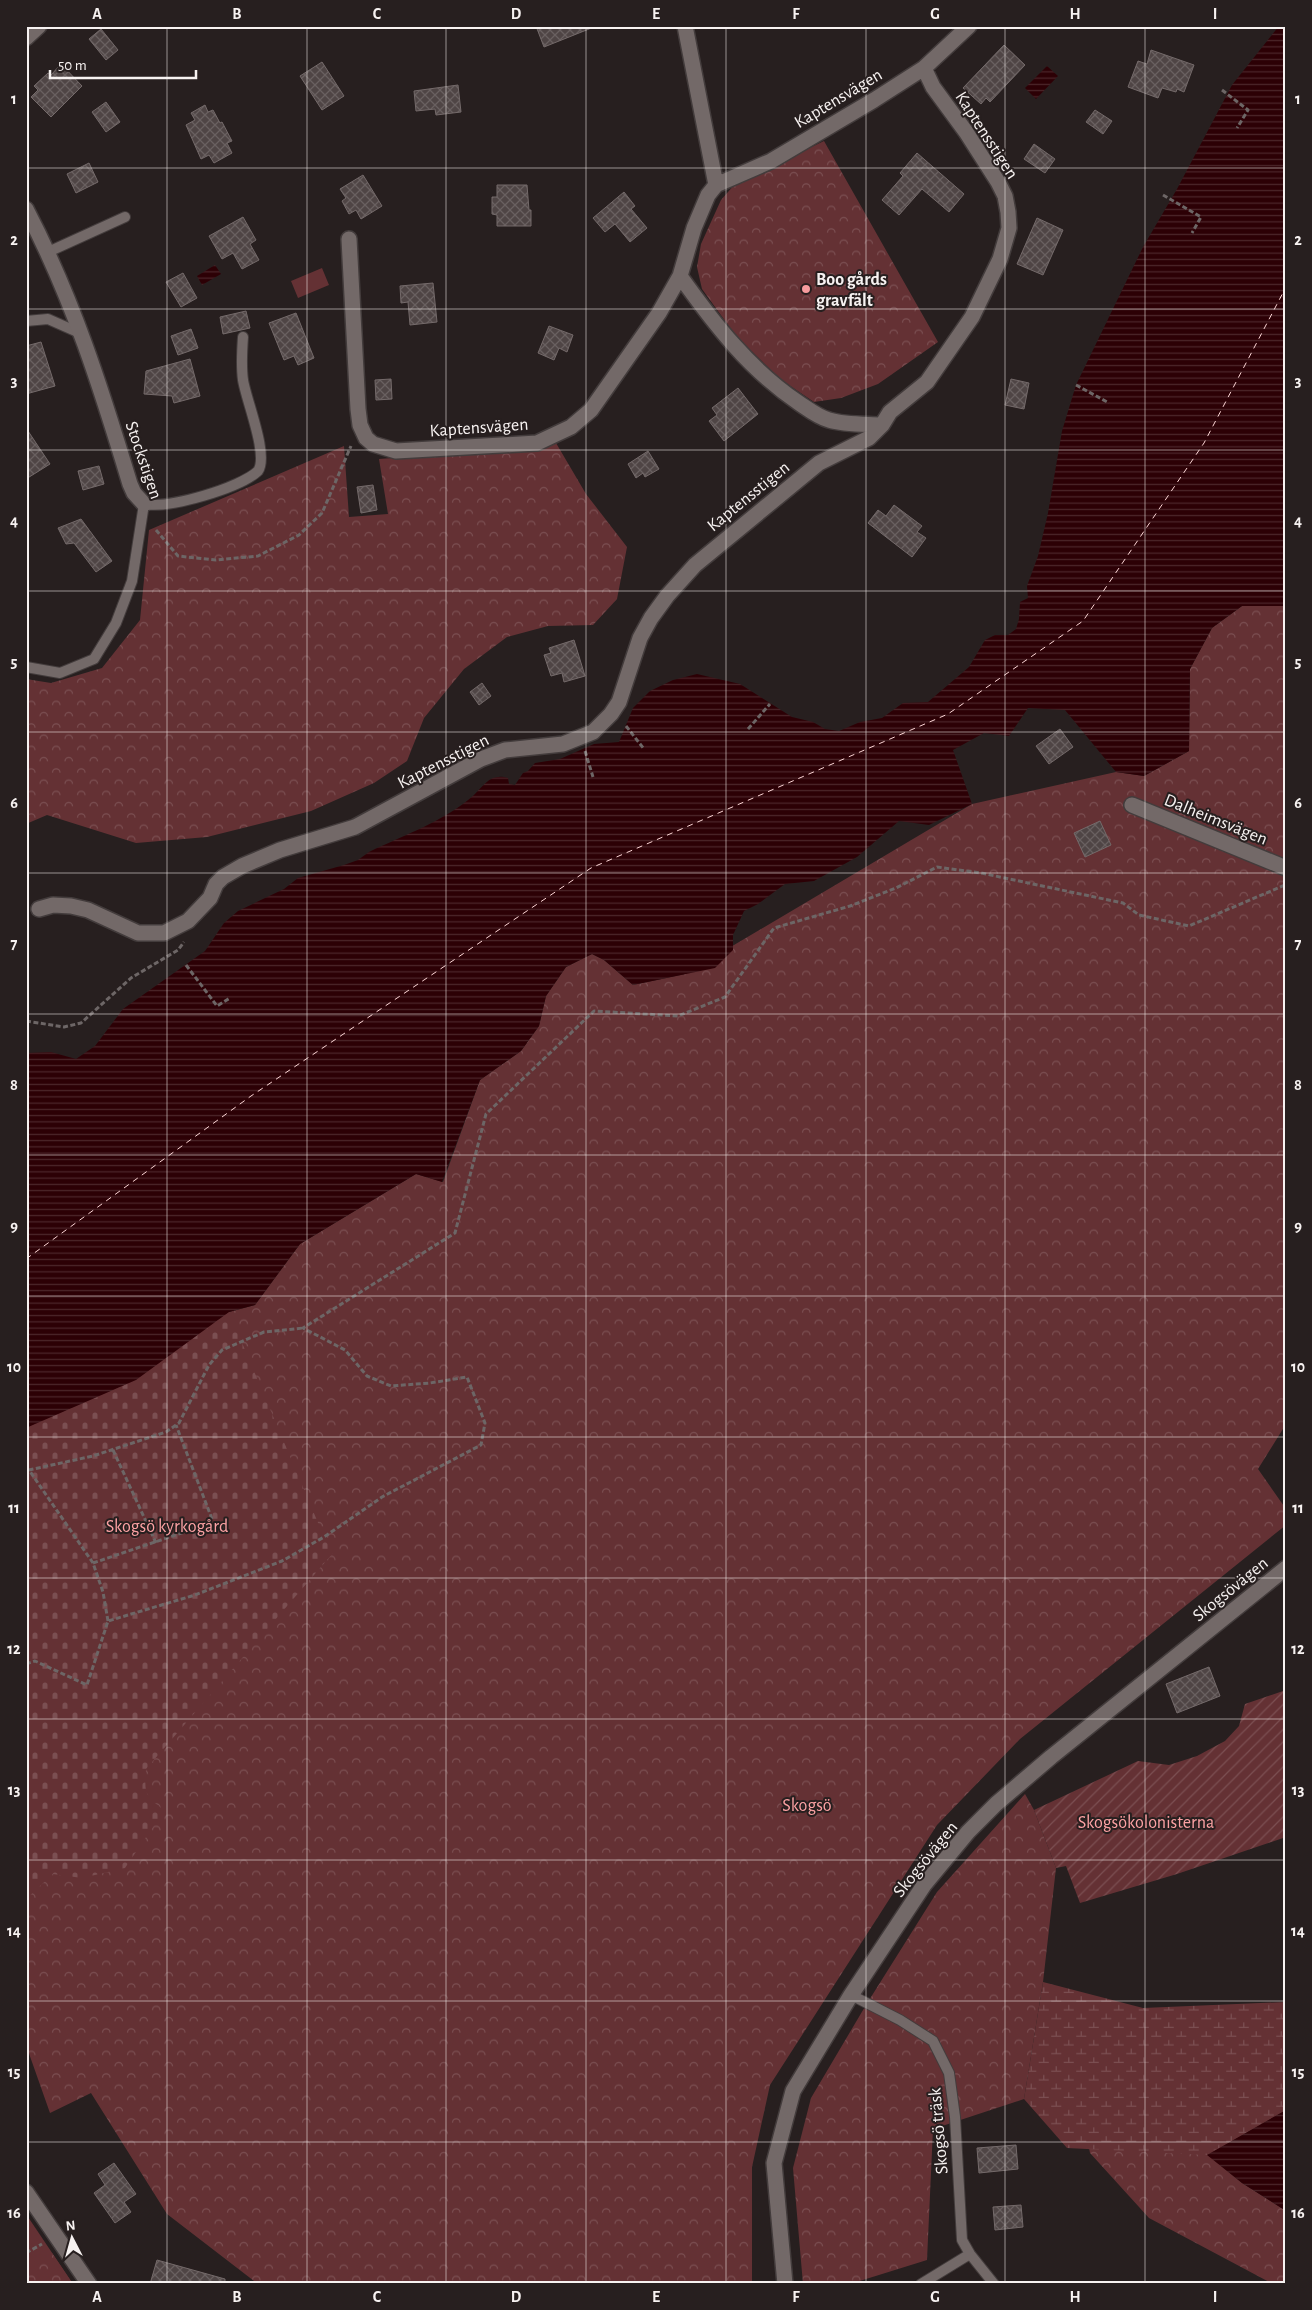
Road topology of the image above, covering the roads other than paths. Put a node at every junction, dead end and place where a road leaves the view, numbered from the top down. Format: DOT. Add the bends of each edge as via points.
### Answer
graph roads {
  1 [pos="38,26"];
  2 [pos="685,26"];
  3 [pos="969,26"];
  4 [pos="26,38"];
  5 [pos="924,68"];
  6 [pos="716,185"];
  7 [pos="26,209"];
  8 [pos="125,217"];
  9 [pos="349,239"];
  10 [pos="48,252"];
  11 [pos="680,276"];
  12 [pos="26,321"];
  13 [pos="82,334"];
  14 [pos="243,337"];
  15 [pos="882,425"];
  16 [pos="144,504"];
  17 [pos="26,667"];
  18 [pos="1132,804"];
  19 [pos="1286,868"];
  20 [pos="39,908"];
  21 [pos="1286,1568"];
  22 [pos="851,1995"];
  23 [pos="26,2192"];
  24 [pos="970,2254"];
  25 [pos="89,2284"];
  26 [pos="786,2284"];
  27 [pos="922,2284"];
  28 [pos="994,2284"];
  1 -- 4 [label="street"];
  2 -- 6 [label="street"];
  3 -- 5 [label="street, Kaptensvägen"];
  5 -- 6 [label="street, Kaptensvägen" via="771,161"];
  5 -- 15 [label="street, Kaptensstigen" via="933,88 998,182 1005,196 1009,228 1000,259 972,317 928,382 890,412"];
  6 -- 11 [label="street, Kaptensvägen" via="708,195 694,228"];
  7 -- 10 [label="street, Stockstigen"];
  8 -- 10 [label="lane"];
  9 -- 11 [label="street, Kaptensvägen" via="360,425 373,444 396,451 521,445 542,440 570,427 591,410 634,351"];
  10 -- 13 [label="street, Stockstigen"];
  11 -- 15 [label="street" via="719,330 754,366 811,412 829,420"];
  12 -- 13 [label="lane" via="48,319"];
  13 -- 16 [label="street, Stockstigen" via="130,484"];
  14 -- 16 [label="lane" via="242,378 260,450 261,467 255,474 192,499 171,504"];
  15 -- 20 [label="street, Kaptensstigen" via="869,438 819,462 694,565 652,618 640,638 619,702 612,714 593,732 563,744 505,750 481,759 355,828 280,850 242,866 216,884 210,898 188,921 164,933 138,934 88,910 71,906"];
  16 -- 17 [label="lane, Stockstigen" via="132,581 116,623 94,659 60,673"];
  18 -- 19 [label="street, Dalheimsvägen"];
  21 -- 22 [label="street, Skogsövägen" via="996,1804 924,1885"];
  22 -- 24 [label="lane, Skogsö träsk" via="933,2041 948,2073 955,2117 962,2240"];
  22 -- 26 [label="street, Skogsövägen" via="793,2091 774,2163"];
  23 -- 25 [label="street"];
  24 -- 27 [label="lane"];
  24 -- 28 [label="lane, Skogsö träsk"];
}
